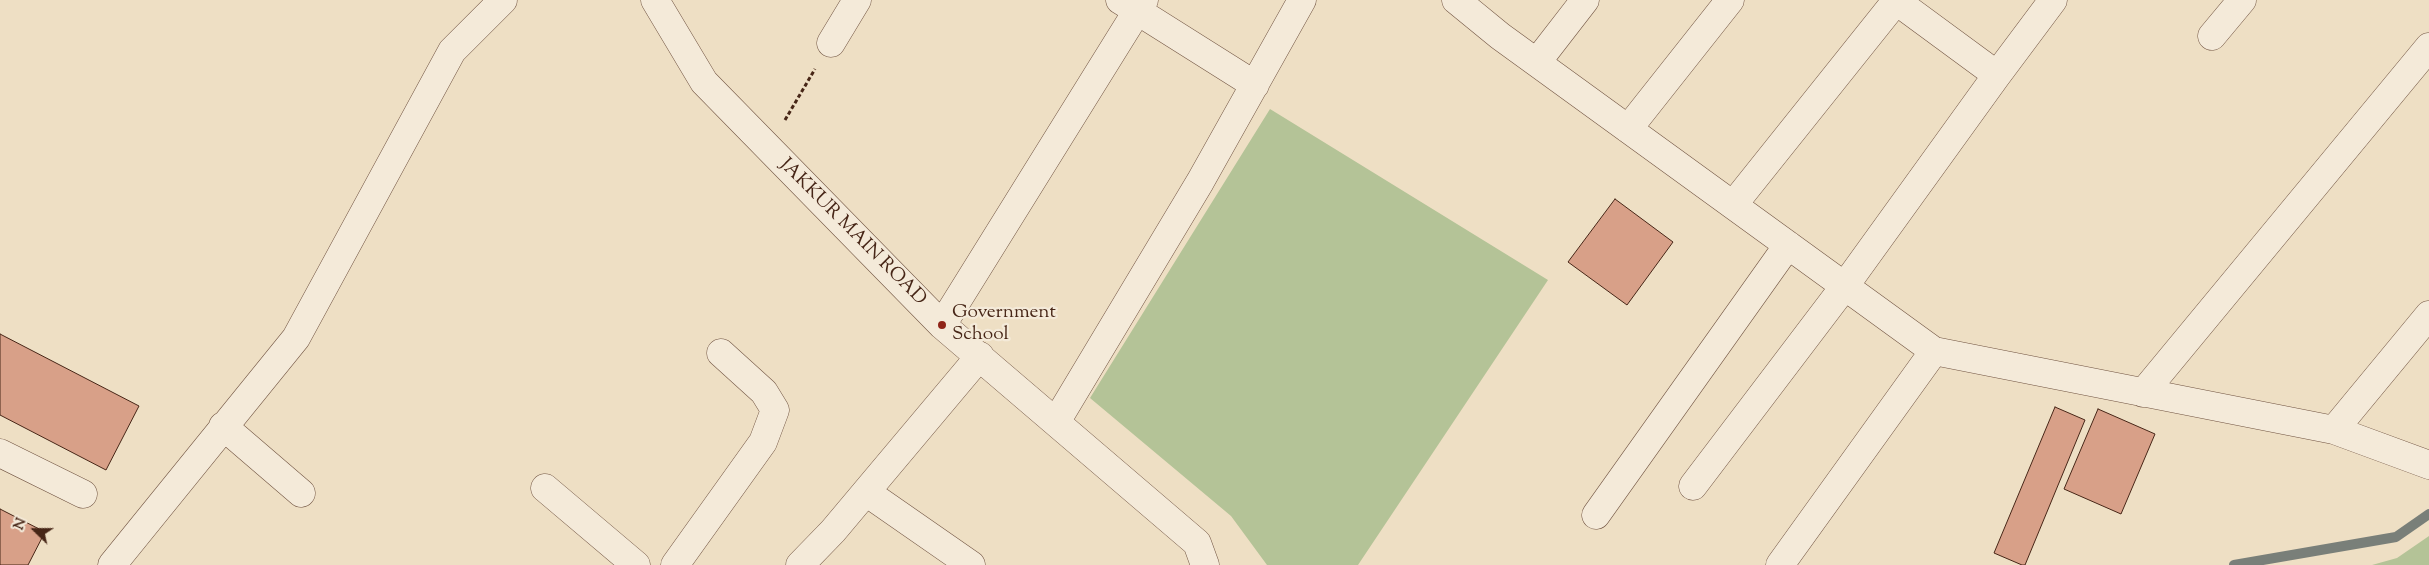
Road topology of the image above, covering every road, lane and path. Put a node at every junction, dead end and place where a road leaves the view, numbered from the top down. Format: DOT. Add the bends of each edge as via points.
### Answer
graph roads {
  1 [pos="503,0"];
  2 [pos="655,0"];
  3 [pos="856,0"];
  4 [pos="1302,0"];
  5 [pos="1456,0"];
  6 [pos="1585,0"];
  7 [pos="1730,0"];
  8 [pos="1895,0"];
  9 [pos="2052,0"];
  10 [pos="2242,0"];
  11 [pos="1134,4"];
  12 [pos="2212,36"];
  13 [pos="831,43"];
  14 [pos="2429,48"];
  15 [pos="1537,62"];
  16 [pos="1997,75"];
  17 [pos="1255,85"];
  18 [pos="1628,129"];
  19 [pos="768,148"];
  20 [pos="1733,205"];
  21 [pos="1788,245"];
  22 [pos="1844,287"];
  23 [pos="2429,315"];
  24 [pos="942,325"];
  25 [pos="1934,352"];
  26 [pos="721,353"];
  27 [pos="980,356"];
  28 [pos="2143,393"];
  29 [pos="1056,422"];
  30 [pos="223,426"];
  31 [pos="2334,430"];
  32 [pos="0,453"];
  33 [pos="2429,465"];
  34 [pos="1693,486"];
  35 [pos="545,488"];
  36 [pos="866,492"];
  37 [pos="301,493"];
  38 [pos="83,494"];
  39 [pos="1596,515"];
  40 [pos="112,565"];
  41 [pos="636,565"];
  42 [pos="675,565"];
  43 [pos="800,565"];
  44 [pos="971,565"];
  45 [pos="1205,565"];
  46 [pos="1780,565"];
  1 -- 30 [label="street" via="452,51 296,338"];
  2 -- 19 [label="street, JAKKUR MAIN ROAD" via="704,82"];
  3 -- 13 [label="street"];
  4 -- 17 [label="street"];
  5 -- 15 [label="street"];
  6 -- 15 [label="street"];
  7 -- 18 [label="street"];
  8 -- 16 [label="street"];
  8 -- 20 [label="street"];
  9 -- 16 [label="street"];
  10 -- 12 [label="street"];
  11 -- 17 [label="street"];
  11 -- 24 [label="street"];
  13 -- 19 [label="path"];
  14 -- 28 [label="street"];
  15 -- 18 [label="street"];
  16 -- 22 [label="street"];
  17 -- 29 [label="street"];
  18 -- 20 [label="street"];
  19 -- 24 [label="street, JAKKUR MAIN ROAD"];
  20 -- 21 [label="street"];
  21 -- 22 [label="street"];
  21 -- 39 [label="street"];
  22 -- 25 [label="street"];
  22 -- 34 [label="street"];
  23 -- 31 [label="street"];
  24 -- 27 [label="street, JAKKUR MAIN ROAD"];
  25 -- 28 [label="street"];
  25 -- 46 [label="street"];
  26 -- 42 [label="street" via="764,392 775,410 763,442"];
  27 -- 29 [label="street, JAKKUR MAIN ROAD"];
  27 -- 36 [label="street"];
  28 -- 31 [label="street"];
  29 -- 45 [label="street, JAKKUR MAIN ROAD" via="1197,543"];
  30 -- 37 [label="street"];
  30 -- 40 [label="street"];
  31 -- 33 [label="street"];
  32 -- 38 [label="street"];
  35 -- 41 [label="street"];
  36 -- 43 [label="street"];
  36 -- 44 [label="street"];
}
